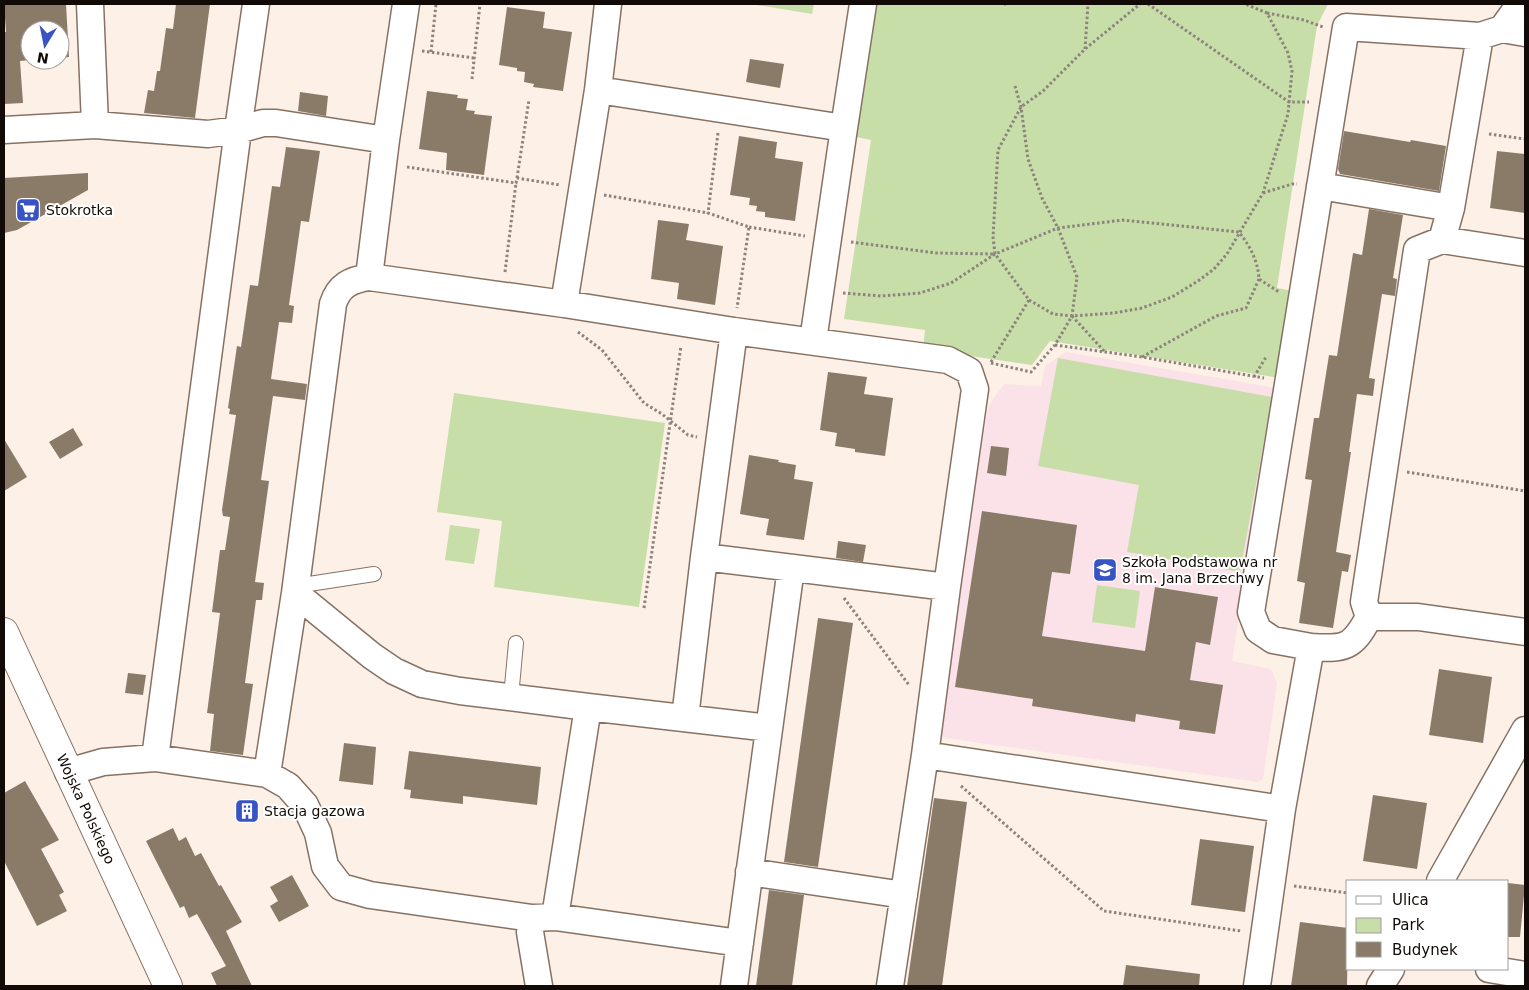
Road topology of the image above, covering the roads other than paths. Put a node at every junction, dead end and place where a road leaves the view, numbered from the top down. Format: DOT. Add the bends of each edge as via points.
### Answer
graph roads {
  1 [pos="90,4"];
  2 [pos="256,4"];
  3 [pos="406,4"];
  4 [pos="608,4"];
  5 [pos="863,4"];
  6 [pos="1520,4"];
  7 [pos="1502,33"];
  8 [pos="598,90"];
  9 [pos="95,125"];
  10 [pos="844,128"];
  11 [pos="4,130"];
  12 [pos="238,130"];
  13 [pos="385,151"];
  14 [pos="1320,186"];
  15 [pos="1450,208"];
  16 [pos="1442,240"];
  17 [pos="1525,253"];
  18 [pos="369,277"];
  19 [pos="564,304"];
  20 [pos="734,331"];
  21 [pos="813,341"];
  22 [pos="704,557"];
  23 [pos="791,568"];
  24 [pos="374,574"];
  25 [pos="947,587"];
  26 [pos="295,590"];
  27 [pos="1369,617"];
  28 [pos="4,632"];
  29 [pos="1525,632"];
  30 [pos="516,643"];
  31 [pos="1311,647"];
  32 [pos="511,697"];
  33 [pos="588,707"];
  34 [pos="685,718"];
  35 [pos="769,728"];
  36 [pos="1525,730"];
  37 [pos="925,755"];
  38 [pos="155,758"];
  39 [pos="68,772"];
  40 [pos="266,774"];
  41 [pos="1282,809"];
  42 [pos="749,872"];
  43 [pos="1441,880"];
  44 [pos="904,895"];
  45 [pos="543,917"];
  46 [pos="740,943"];
  47 [pos="1390,970"];
  48 [pos="1495,970"];
  49 [pos="1525,975"];
  50 [pos="168,986"];
  51 [pos="539,986"];
  52 [pos="734,986"];
  53 [pos="890,986"];
  54 [pos="1257,986"];
  55 [pos="1380,986"];
  1 -- 9 [label="street"];
  2 -- 12 [label="street"];
  3 -- 13 [label="street"];
  4 -- 8 [label="street"];
  5 -- 10 [label="street"];
  6 -- 7 [label="street"];
  7 -- 14 [label="street" via="1346,27"];
  7 -- 15 [label="street" via="1464,130"];
  8 -- 10 [label="street"];
  8 -- 19 [label="street"];
  9 -- 11 [label="street"];
  9 -- 12 [label="street" via="208,134"];
  10 -- 21 [label="street"];
  12 -- 13 [label="street" via="276,123"];
  12 -- 38 [label="street"];
  13 -- 18 [label="street"];
  14 -- 15 [label="street"];
  14 -- 31 [label="street" via="1251,612 1258,630 1272,640"];
  15 -- 16 [label="street"];
  16 -- 17 [label="street"];
  16 -- 27 [label="street" via="1417,250 1364,602"];
  18 -- 19 [label="street"];
  18 -- 26 [label="street" via="346,284 333,304"];
  19 -- 20 [label="street"];
  20 -- 21 [label="street"];
  20 -- 22 [label="street"];
  21 -- 25 [label="street" via="948,360 969,371 975,389"];
  22 -- 23 [label="street"];
  22 -- 34 [label="street"];
  23 -- 25 [label="street"];
  23 -- 35 [label="street"];
  24 -- 26 [label="lane"];
  25 -- 37 [label="street"];
  26 -- 32 [label="street" via="365,651 394,671 422,684"];
  26 -- 40 [label="street"];
  27 -- 29 [label="street" via="1418,617"];
  27 -- 31 [label="street" via="1353,641 1337,648"];
  28 -- 39 [label="street, Wojska Polskiego"];
  30 -- 32 [label="lane"];
  31 -- 41 [label="street"];
  32 -- 33 [label="street"];
  33 -- 34 [label="street"];
  33 -- 45 [label="street"];
  34 -- 35 [label="street"];
  35 -- 42 [label="street"];
  36 -- 43 [label="street"];
  37 -- 41 [label="street"];
  37 -- 44 [label="street"];
  38 -- 39 [label="street" via="103,762"];
  38 -- 40 [label="street"];
  39 -- 50 [label="street, Wojska Polskiego"];
  40 -- 45 [label="street" via="288,786 306,805 318,834 325,866 341,887 370,895"];
  41 -- 54 [label="street"];
  42 -- 44 [label="street"];
  42 -- 46 [label="street"];
  44 -- 53 [label="street"];
  45 -- 46 [label="street"];
  45 -- 51 [label="street" via="530,932"];
  46 -- 52 [label="street"];
  47 -- 55 [label="street"];
  48 -- 49 [label="street"];
}
